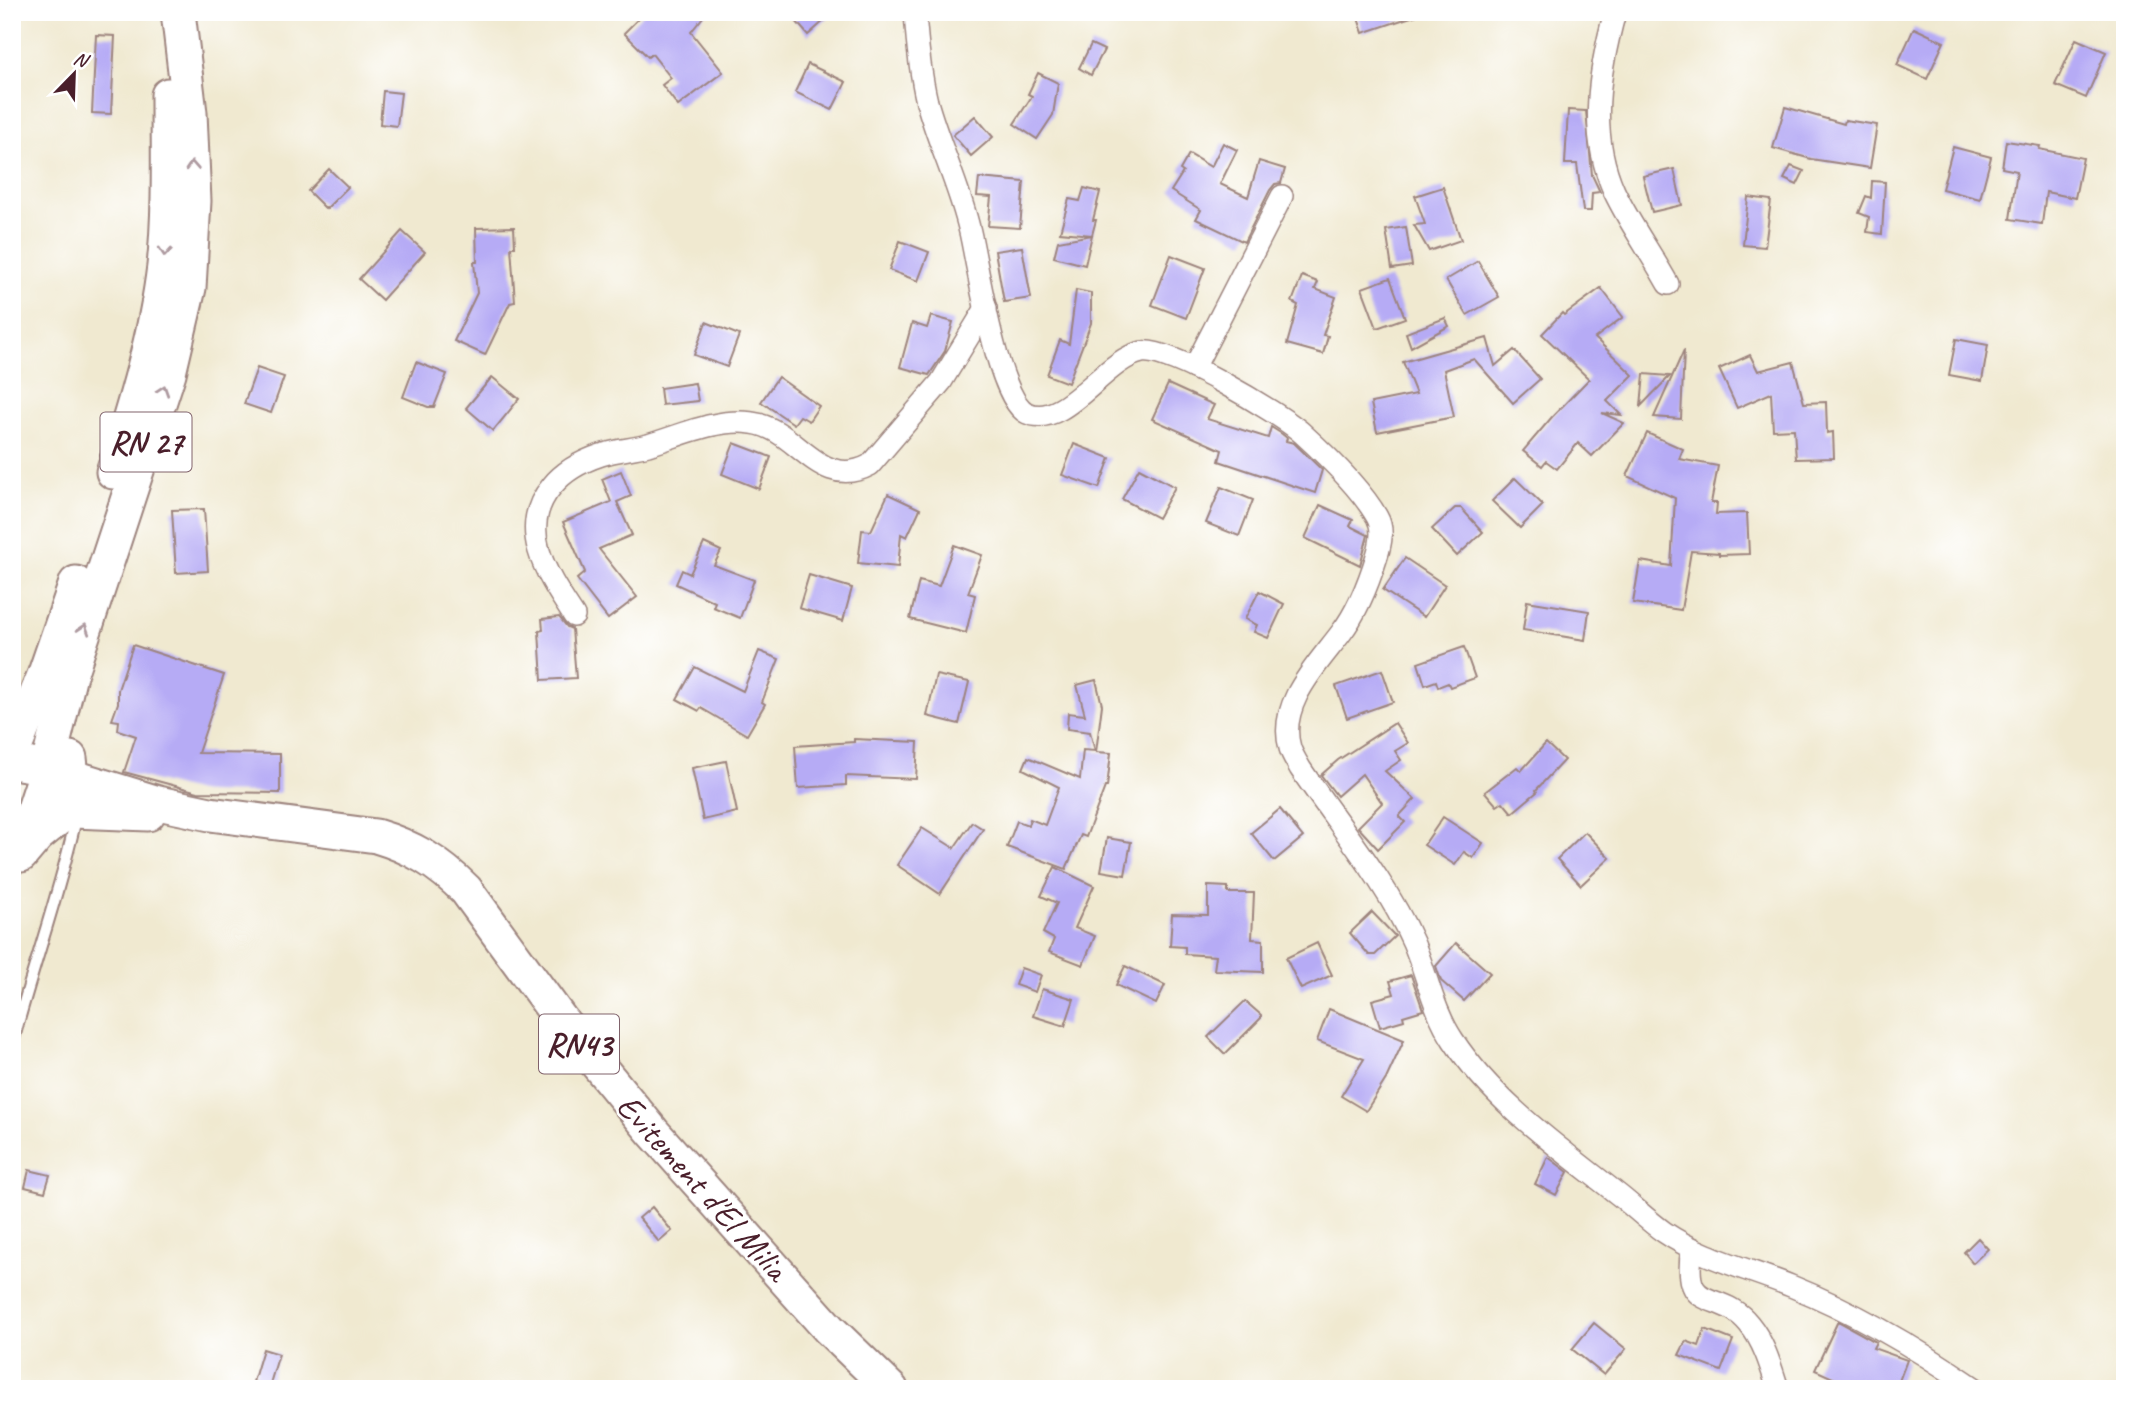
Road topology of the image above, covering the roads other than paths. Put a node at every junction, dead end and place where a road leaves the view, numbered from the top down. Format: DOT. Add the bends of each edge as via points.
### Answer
graph roads {
  1 [pos="168,12"];
  2 [pos="178,12"];
  3 [pos="915,12"];
  4 [pos="1615,12"];
  5 [pos="1282,196"];
  6 [pos="1668,284"];
  7 [pos="986,308"];
  8 [pos="1194,368"];
  9 [pos="573,616"];
  10 [pos="12,755"];
  11 [pos="12,762"];
  12 [pos="60,774"];
  13 [pos="47,809"];
  14 [pos="210,814"];
  15 [pos="12,857"];
  16 [pos="12,869"];
  17 [pos="12,1046"];
  18 [pos="1692,1248"];
  19 [pos="891,1389"];
  20 [pos="1778,1389"];
  21 [pos="1976,1389"];
  1 -- 10 [label="main road, RN 27, one-way" via="168,225 156,313 115,464 45,673"];
  12 -- 2 [label="main road, RN 27, one-way" via="70,675 169,373 189,288 194,201"];
  3 -- 7 [label="street" via="927,102 966,215"];
  4 -- 6 [label="street" via="1597,97 1606,170"];
  5 -- 8 [label="street"];
  7 -- 8 [label="street" via="1012,400 1033,415 1063,407 1126,356 1139,352 1152,350"];
  7 -- 9 [label="street" via="941,382 862,469 843,471 817,463 780,433 739,421 602,454 563,475 543,496 534,527 541,557"];
  8 -- 18 [label="street" via="1300,432 1380,521 1379,549 1365,588 1343,631 1310,673 1292,711 1290,747 1384,889 1412,941 1441,1019 1470,1062 1502,1097 1563,1152 1664,1232"];
  11 -- 12 [label="main road, Evitement d'El Milia / RN43"];
  12 -- 13 [label="main road, RN 27"];
  12 -- 14 [label="main road, Evitement d'El Milia / RN43"];
  13 -- 14 [label="main road, Evitement d'El Milia / RN43"];
  13 -- 15 [label="main road, RN 27"];
  13 -- 16 [label="main road" via="37,836"];
  13 -- 17 [label="lane" via="65,872"];
  14 -- 19 [label="main road, Evitement d'El Milia / RN43" via="376,836 402,844 447,871 467,890 561,1020 644,1123 829,1329"];
  18 -- 20 [label="street" via="1694,1290 1749,1323"];
  18 -- 21 [label="street" via="1846,1311"];
}
